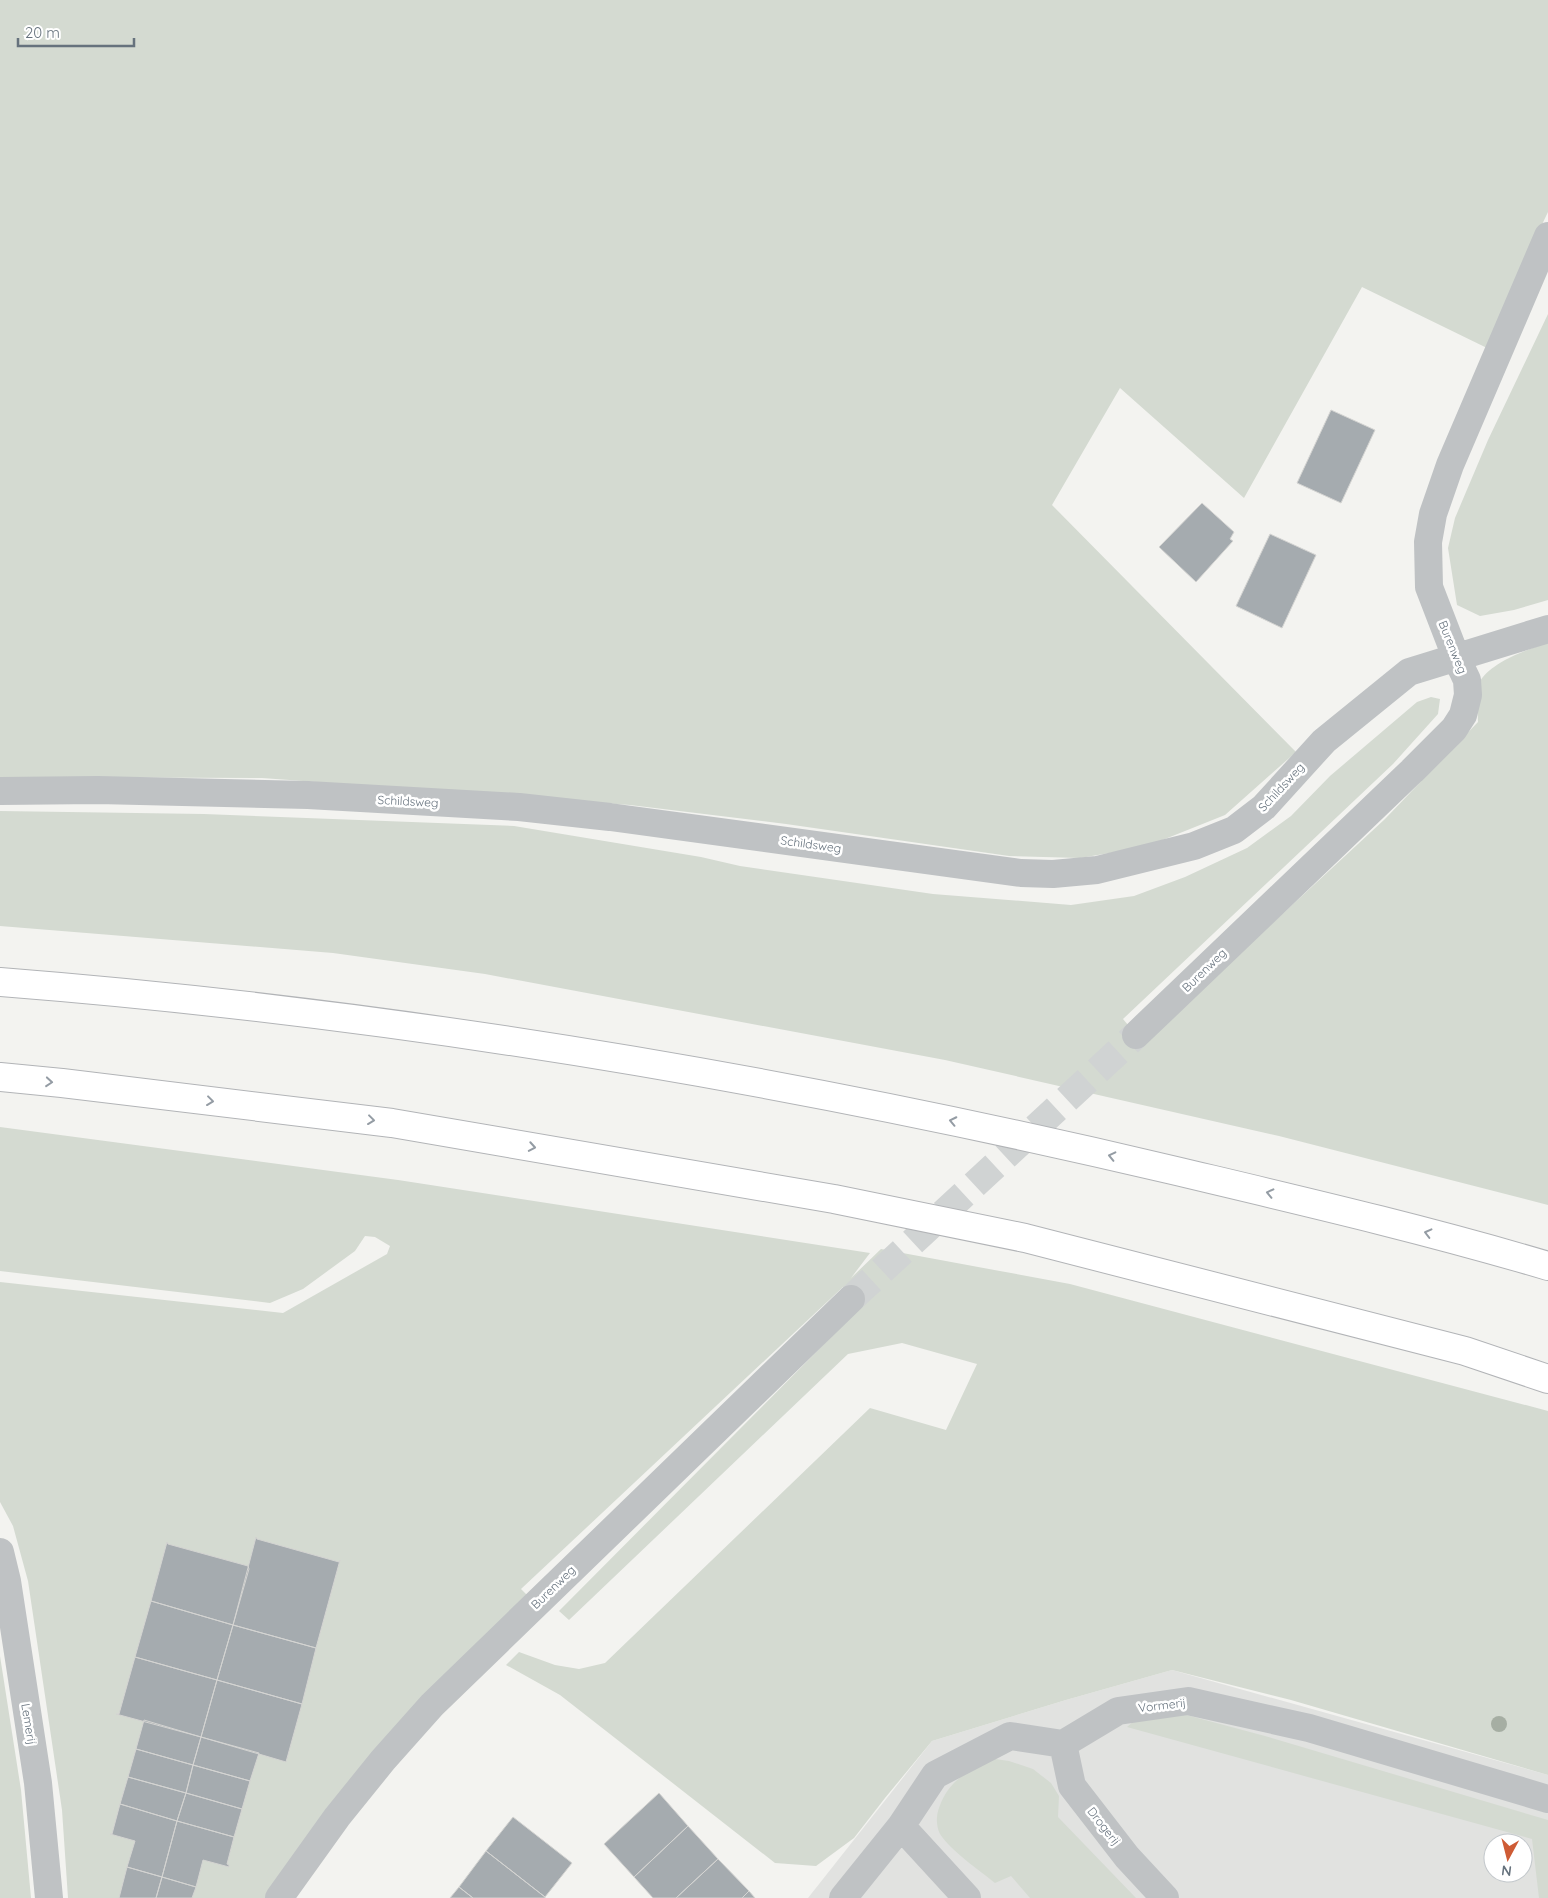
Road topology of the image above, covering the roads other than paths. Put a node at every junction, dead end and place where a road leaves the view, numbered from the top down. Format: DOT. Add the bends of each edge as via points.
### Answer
graph roads {
  1 [pos="1548,236"];
  2 [pos="1548,629"];
  3 [pos="1456,657"];
  4 [pos="0,791"];
  5 [pos="0,982"];
  6 [pos="1136,1035"];
  7 [pos="0,1077"];
  8 [pos="1475,1244"];
  9 [pos="1548,1252"];
  10 [pos="1548,1266"];
  11 [pos="851,1299"];
  12 [pos="1548,1379"];
  13 [pos="0,1552"];
  14 [pos="1063,1744"];
  15 [pos="1548,1799"];
  16 [pos="901,1826"];
  17 [pos="49,1898"];
  18 [pos="280,1898"];
  19 [pos="843,1898"];
  20 [pos="967,1898"];
  21 [pos="1164,1898"];
  1 -- 3 [label="street, Burenweg" via="1450,465 1433,514 1428,542 1429,587"];
  2 -- 3 [label="street, Schildsweg"];
  3 -- 4 [label="street, Schildsweg" via="1409,672 1371,701 1324,741 1264,807 1234,830 1194,846 1097,870 1021,873 520,807 308,795"];
  3 -- 6 [label="street, Burenweg" via="1466,680 1468,695 1463,715 1454,729"];
  8 -- 5 [label="highway, one-way" via="1093,1151 692,1071 430,1029"];
  7 -- 12 [label="highway, one-way" via="392,1122 834,1199 1025,1238 1465,1351"];
  8 -- 9 [label="highway"];
  8 -- 10 [label="highway"];
  11 -- 18 [label="street, Burenweg" via="432,1706 337,1817"];
  13 -- 17 [label="street, Lemerij" via="38,1783"];
  14 -- 15 [label="street, Vormerij" via="1118,1711 1188,1701 1309,1728"];
  14 -- 16 [label="street" via="1010,1736 935,1775"];
  14 -- 21 [label="street, Drogerij" via="1072,1786 1127,1857"];
  16 -- 19 [label="street"];
  16 -- 20 [label="street"];
}
